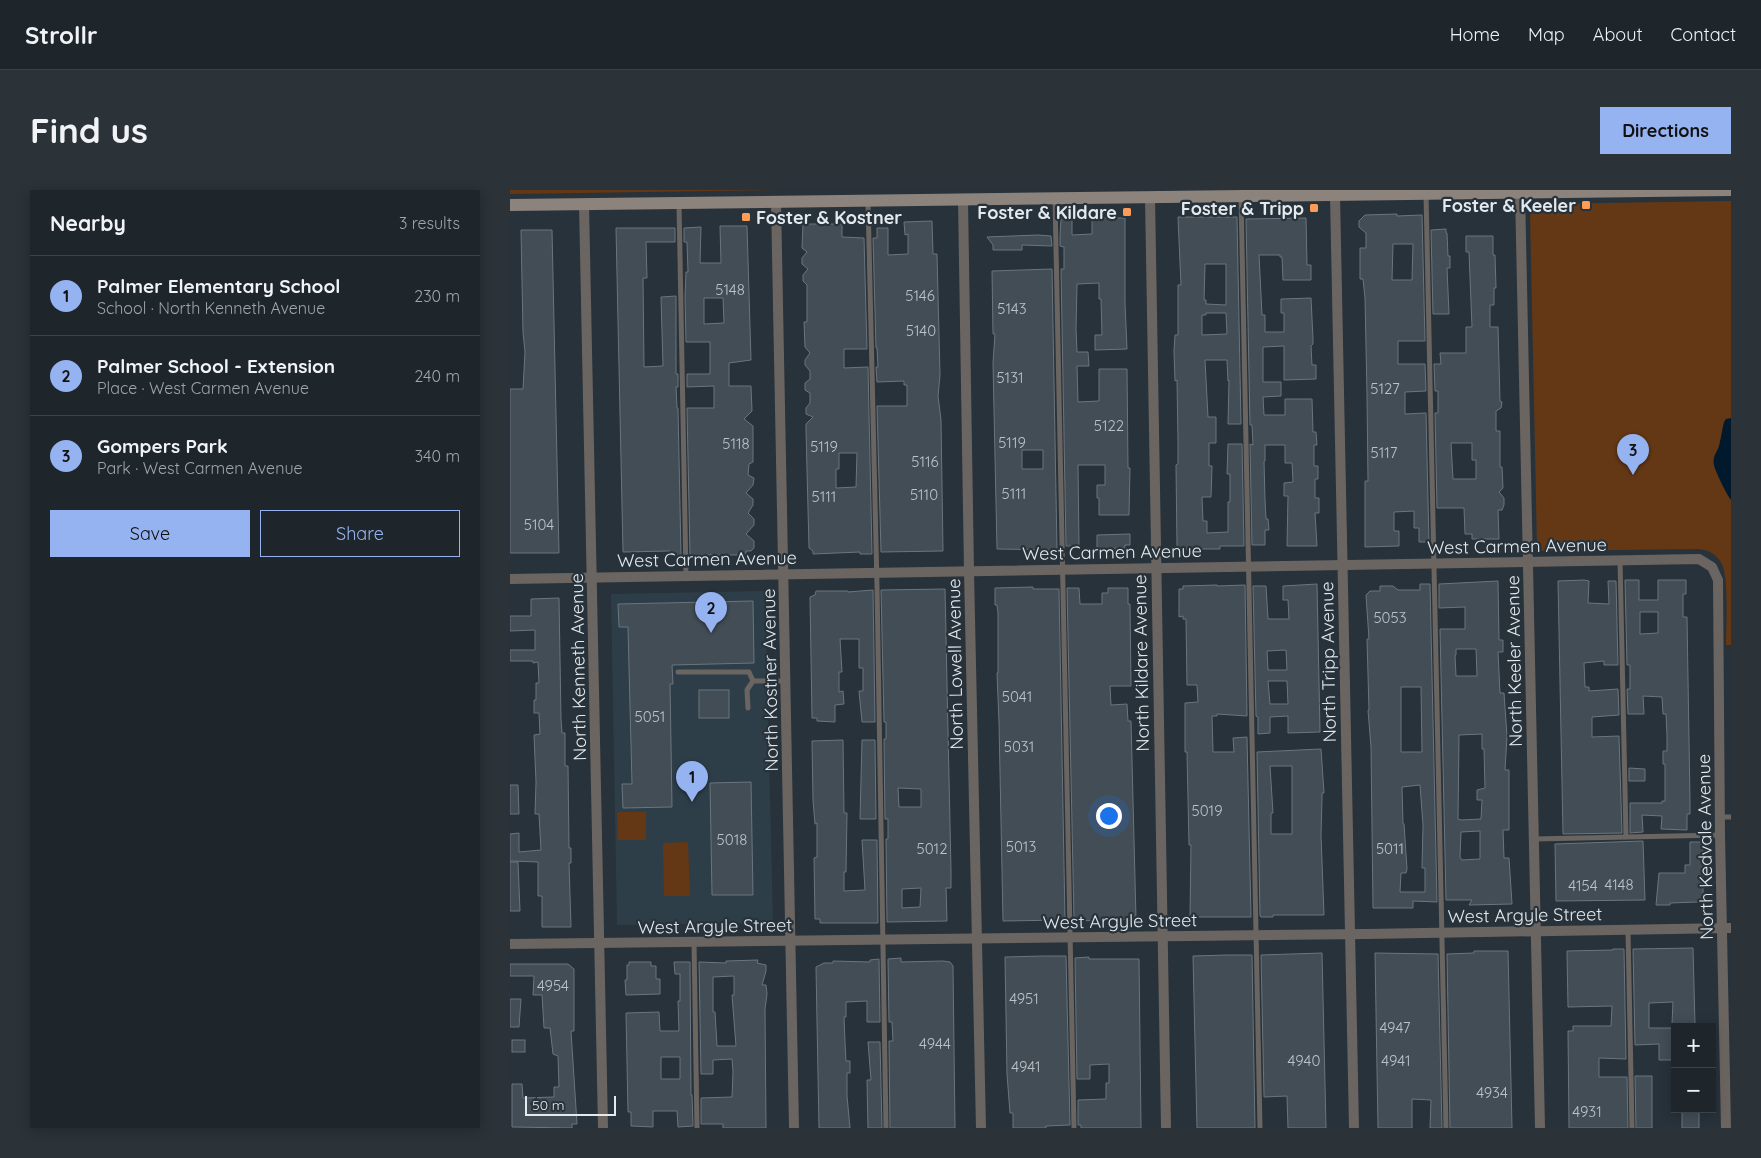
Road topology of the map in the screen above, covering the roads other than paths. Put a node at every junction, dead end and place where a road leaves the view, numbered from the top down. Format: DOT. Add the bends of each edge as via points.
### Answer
graph roads {
  1 [pos="1731,190"];
  2 [pos="1520,192"];
  3 [pos="1426,194"];
  4 [pos="1335,195"];
  5 [pos="1241,196"];
  6 [pos="1150,197"];
  7 [pos="1055,198"];
  8 [pos="963,200"];
  9 [pos="868,201"];
  10 [pos="776,202"];
  11 [pos="680,203"];
  12 [pos="584,204"];
  13 [pos="510,206"];
  14 [pos="1620,560"];
  15 [pos="1528,562"];
  16 [pos="1434,563"];
  17 [pos="1343,565"];
  18 [pos="1249,566"];
  19 [pos="1155,568"];
  20 [pos="1712,568"];
  21 [pos="1062,570"];
  22 [pos="969,571"];
  23 [pos="877,573"];
  24 [pos="784,574"];
  25 [pos="686,576"];
  26 [pos="592,577"];
  27 [pos="510,579"];
  28 [pos="678,672"];
  29 [pos="753,681"];
  30 [pos="786,681"];
  31 [pos="748,708"];
  32 [pos="1726,817"];
  33 [pos="1720,835"];
  34 [pos="1626,837"];
  35 [pos="1534,839"];
  36 [pos="1727,928"];
  37 [pos="1628,929"];
  38 [pos="1536,931"];
  39 [pos="1442,933"];
  40 [pos="1350,935"];
  41 [pos="1162,936"];
  42 [pos="1256,936"];
  43 [pos="1070,938"];
  44 [pos="978,939"];
  45 [pos="883,940"];
  46 [pos="791,941"];
  47 [pos="694,942"];
  48 [pos="600,943"];
  49 [pos="510,944"];
  50 [pos="603,1128"];
  51 [pos="697,1128"];
  52 [pos="794,1128"];
  53 [pos="886,1128"];
  54 [pos="982,1128"];
  55 [pos="1074,1128"];
  56 [pos="1166,1128"];
  57 [pos="1260,1128"];
  58 [pos="1354,1128"];
  59 [pos="1446,1128"];
  60 [pos="1540,1128"];
  61 [pos="1632,1128"];
  62 [pos="1726,1128"];
  1 -- 2 [label="main road"];
  2 -- 3 [label="main road"];
  2 -- 15 [label="street, North Keeler Avenue"];
  3 -- 4 [label="main road"];
  3 -- 16 [label="lane"];
  4 -- 5 [label="main road"];
  4 -- 17 [label="street, North Tripp Avenue"];
  5 -- 6 [label="main road"];
  5 -- 18 [label="lane"];
  6 -- 7 [label="main road"];
  6 -- 19 [label="street, North Kildare Avenue"];
  7 -- 8 [label="main road"];
  7 -- 21 [label="lane"];
  8 -- 9 [label="main road"];
  8 -- 22 [label="street, North Lowell Avenue"];
  9 -- 10 [label="main road"];
  9 -- 23 [label="lane"];
  10 -- 11 [label="main road"];
  10 -- 24 [label="street, North Kostner Avenue"];
  11 -- 12 [label="main road"];
  11 -- 25 [label="lane"];
  12 -- 13 [label="main road"];
  12 -- 26 [label="street, North Kenneth Avenue"];
  14 -- 15 [label="street, West Carmen Avenue"];
  14 -- 20 [label="street, West Carmen Avenue" via="1699,559"];
  14 -- 34 [label="lane"];
  15 -- 16 [label="street, West Carmen Avenue"];
  15 -- 35 [label="street, North Keeler Avenue"];
  16 -- 17 [label="street, West Carmen Avenue"];
  16 -- 39 [label="lane"];
  17 -- 18 [label="street, West Carmen Avenue"];
  17 -- 40 [label="street, North Tripp Avenue"];
  18 -- 19 [label="street, West Carmen Avenue"];
  18 -- 42 [label="lane"];
  19 -- 21 [label="street, West Carmen Avenue"];
  19 -- 41 [label="street, North Kildare Avenue"];
  20 -- 32 [label="street, North Kedvale Avenue" via="1718,580"];
  21 -- 22 [label="street, West Carmen Avenue"];
  21 -- 43 [label="lane"];
  22 -- 23 [label="street, West Carmen Avenue"];
  22 -- 44 [label="street, North Lowell Avenue"];
  23 -- 24 [label="street, West Carmen Avenue"];
  23 -- 45 [label="lane"];
  24 -- 25 [label="street, West Carmen Avenue"];
  24 -- 30 [label="street, North Kostner Avenue"];
  25 -- 26 [label="street, West Carmen Avenue"];
  26 -- 27 [label="street, West Carmen Avenue"];
  26 -- 48 [label="street, North Kenneth Avenue"];
  28 -- 29 [label="lane" via="749,672"];
  29 -- 30 [label="lane"];
  29 -- 31 [label="lane" via="747,690"];
  30 -- 46 [label="street, North Kostner Avenue"];
  32 -- 33 [label="street, North Kedvale Avenue"];
  33 -- 34 [label="lane"];
  33 -- 36 [label="street, North Kedvale Avenue"];
  34 -- 35 [label="lane"];
  35 -- 38 [label="street, North Keeler Avenue"];
  36 -- 37 [label="street, West Argyle Street"];
  36 -- 62 [label="street, North Kedvale Avenue"];
  37 -- 38 [label="street, West Argyle Street"];
  37 -- 61 [label="lane"];
  38 -- 39 [label="street, West Argyle Street"];
  38 -- 60 [label="street, North Keeler Avenue"];
  39 -- 40 [label="street, West Argyle Street"];
  39 -- 59 [label="lane"];
  40 -- 42 [label="street, West Argyle Street"];
  40 -- 58 [label="street, North Tripp Avenue"];
  41 -- 42 [label="street, West Argyle Street"];
  41 -- 43 [label="street, West Argyle Street"];
  41 -- 56 [label="street, North Kildare Avenue"];
  42 -- 57 [label="lane"];
  43 -- 44 [label="street, West Argyle Street"];
  43 -- 55 [label="lane"];
  44 -- 45 [label="street, West Argyle Street"];
  44 -- 54 [label="street, North Lowell Avenue"];
  45 -- 46 [label="street, West Argyle Street"];
  45 -- 53 [label="lane"];
  46 -- 47 [label="street, West Argyle Street"];
  46 -- 52 [label="street, North Kostner Avenue"];
  47 -- 48 [label="street, West Argyle Street"];
  47 -- 51 [label="lane"];
  48 -- 49 [label="street, West Argyle Street"];
  48 -- 50 [label="street, North Kenneth Avenue"];
}
